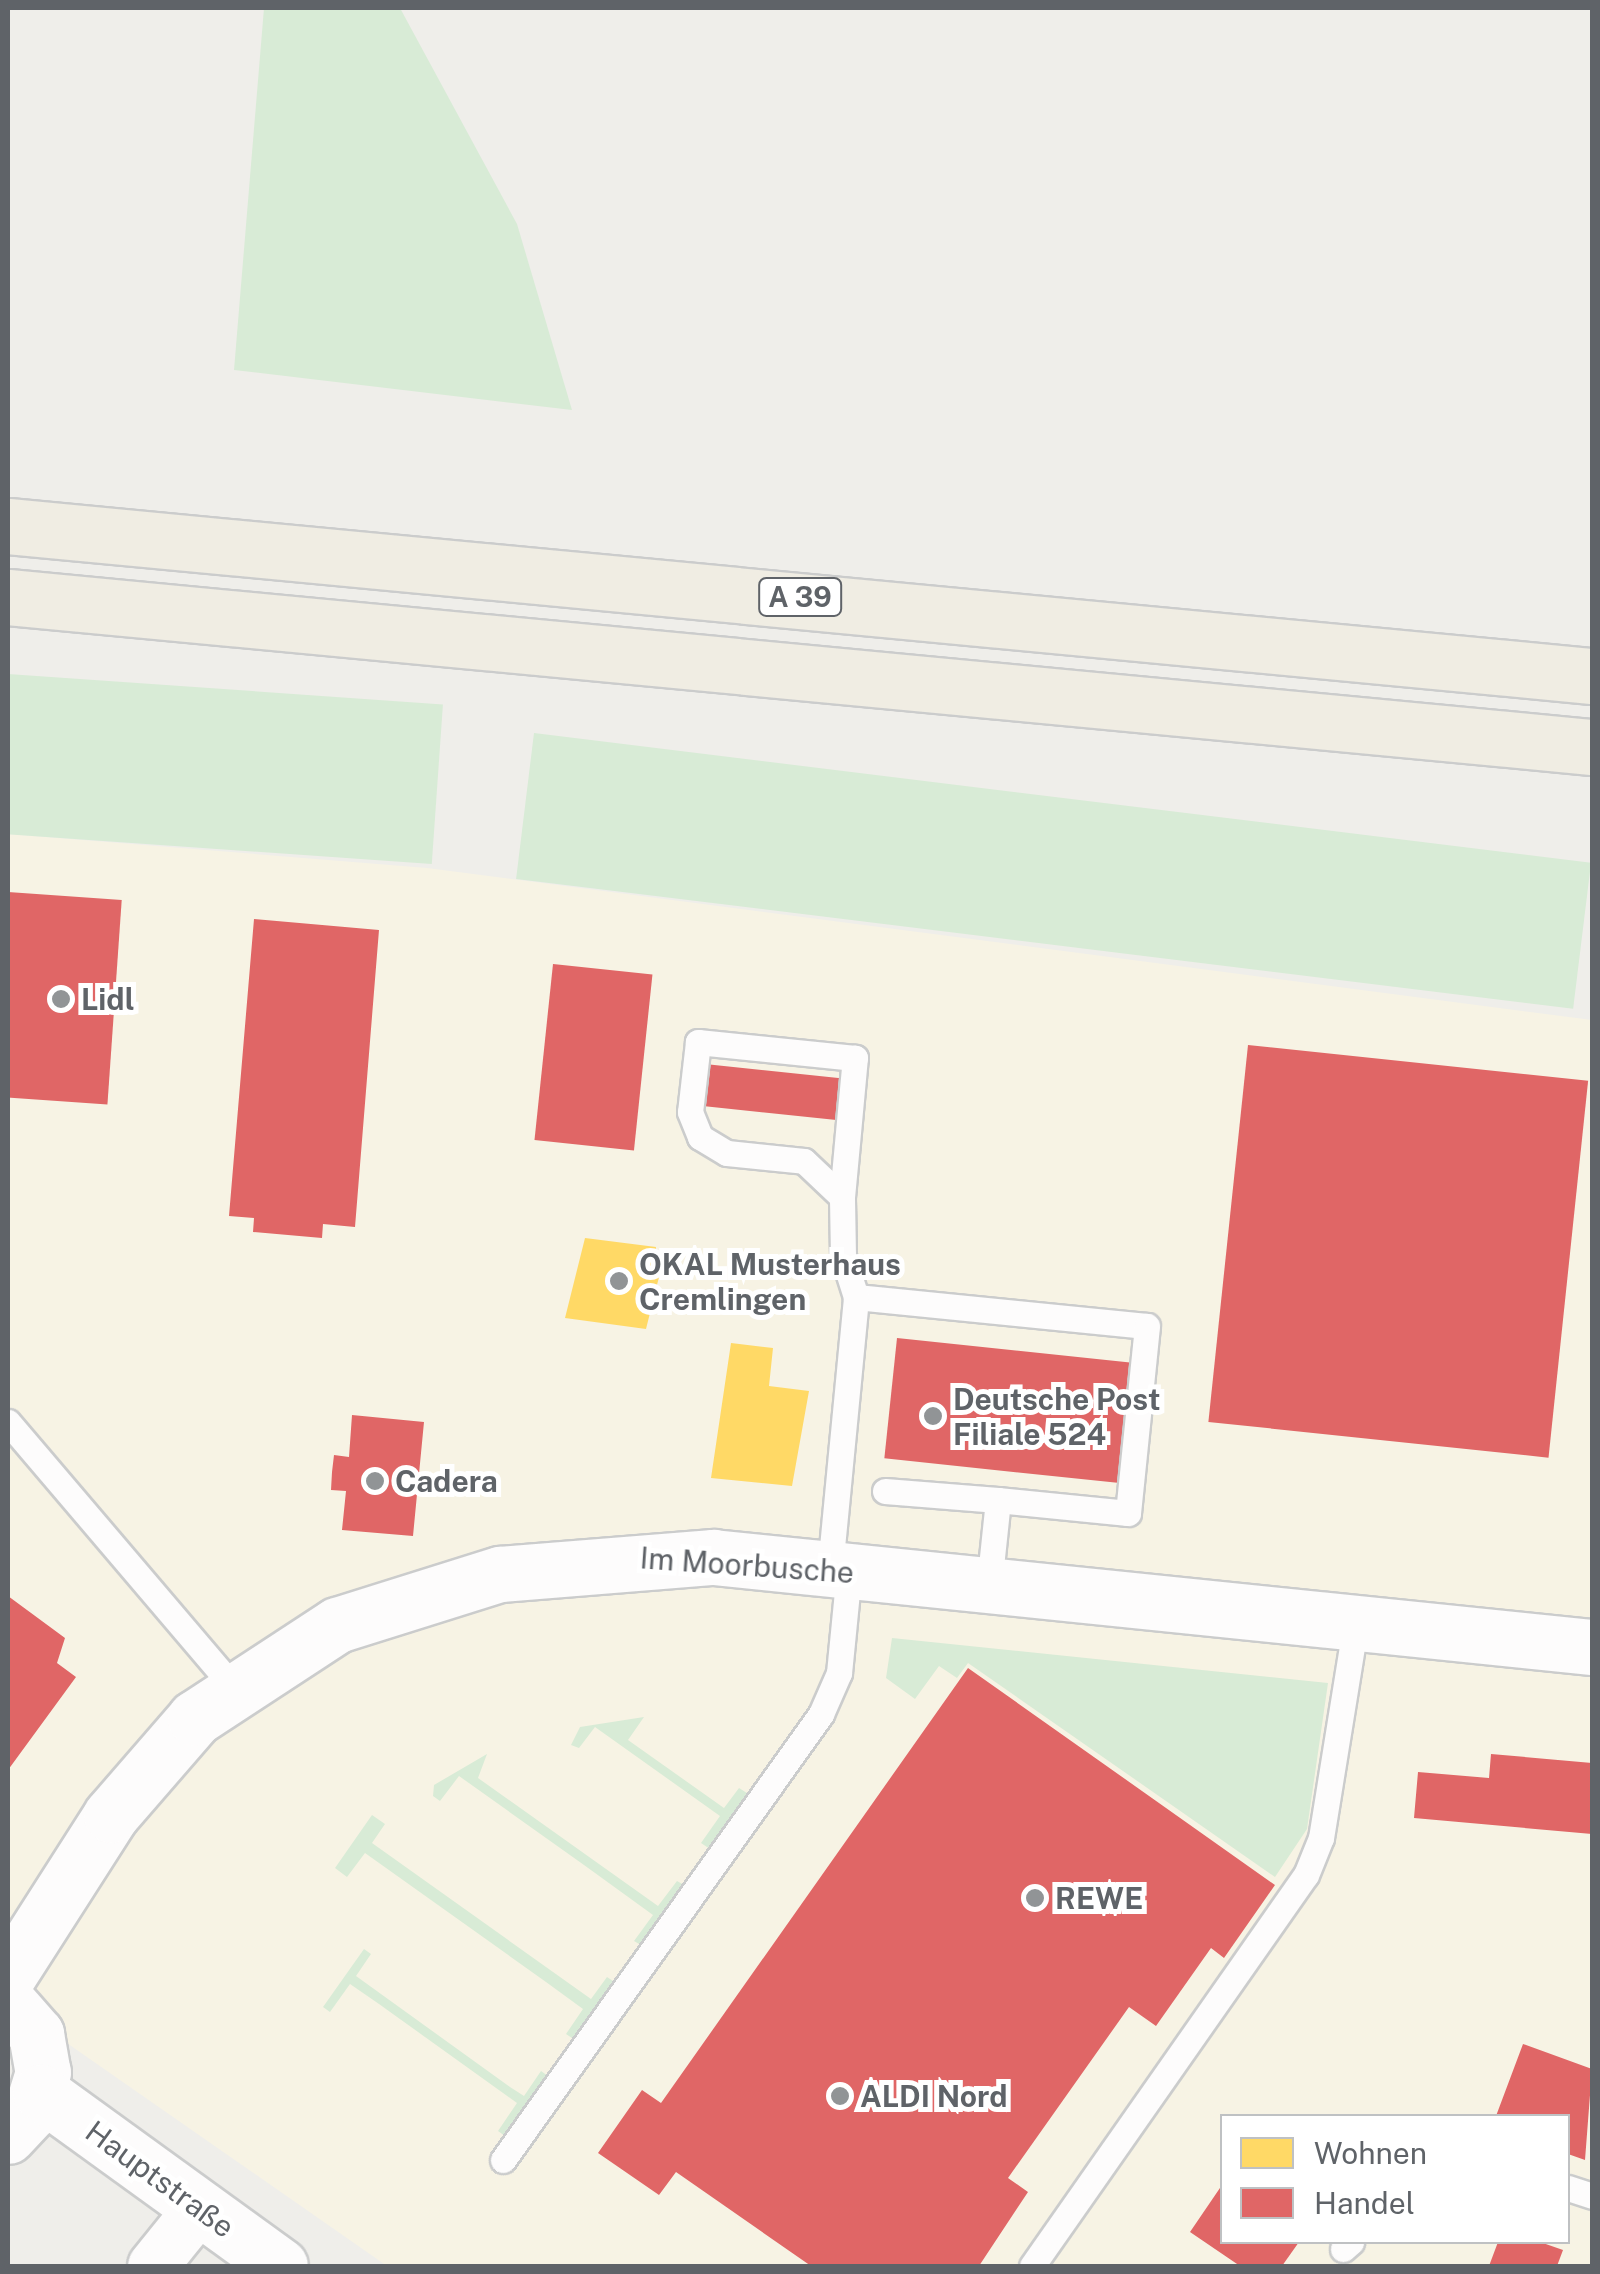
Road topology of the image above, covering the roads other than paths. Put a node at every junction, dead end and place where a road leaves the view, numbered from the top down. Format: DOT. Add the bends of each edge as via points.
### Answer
graph roads {
  1 [pos="8,526"];
  2 [pos="8,597"];
  3 [pos="1592,676"];
  4 [pos="1592,747"];
  5 [pos="842,1197"];
  6 [pos="856,1297"];
  7 [pos="8,1422"];
  8 [pos="885,1491"];
  9 [pos="998,1500"];
  10 [pos="840,1570"];
  11 [pos="989,1585"];
  12 [pos="1356,1622"];
  13 [pos="1592,1647"];
  14 [pos="234,1688"];
  15 [pos="8,1976"];
  16 [pos="8,2002"];
  17 [pos="40,2092"];
  18 [pos="8,2136"];
  19 [pos="504,2160"];
  20 [pos="199,2209"];
  21 [pos="154,2266"];
  22 [pos="280,2266"];
  23 [pos="1032,2266"];
  1 -- 3 [label="highway, A 39"];
  2 -- 4 [label="highway, A 39"];
  5 -- 5 [label="lane" via="855,1058 698,1042 690,1112 700,1136 727,1152 804,1161"];
  5 -- 6 [label="lane"];
  6 -- 9 [label="lane" via="1146,1326 1128,1513"];
  6 -- 10 [label="lane"];
  7 -- 14 [label="lane"];
  8 -- 9 [label="lane"];
  9 -- 11 [label="lane"];
  10 -- 11 [label="street, Im Moorbusche"];
  10 -- 14 [label="street, Im Moorbusche" via="653,1555 500,1574 337,1624"];
  10 -- 19 [label="lane" via="839,1672 821,1714"];
  11 -- 12 [label="street, Im Moorbusche"];
  12 -- 13 [label="street, Im Moorbusche"];
  12 -- 23 [label="lane" via="1324,1824 1306,1875"];
  14 -- 15 [label="street, Im Moorbusche" via="142,1774"];
  16 -- 17 [label="street" via="36,2034"];
  17 -- 18 [label="street"];
  17 -- 20 [label="street, Hauptstraße"];
  20 -- 21 [label="street"];
  20 -- 22 [label="street, Hauptstraße"];
}
